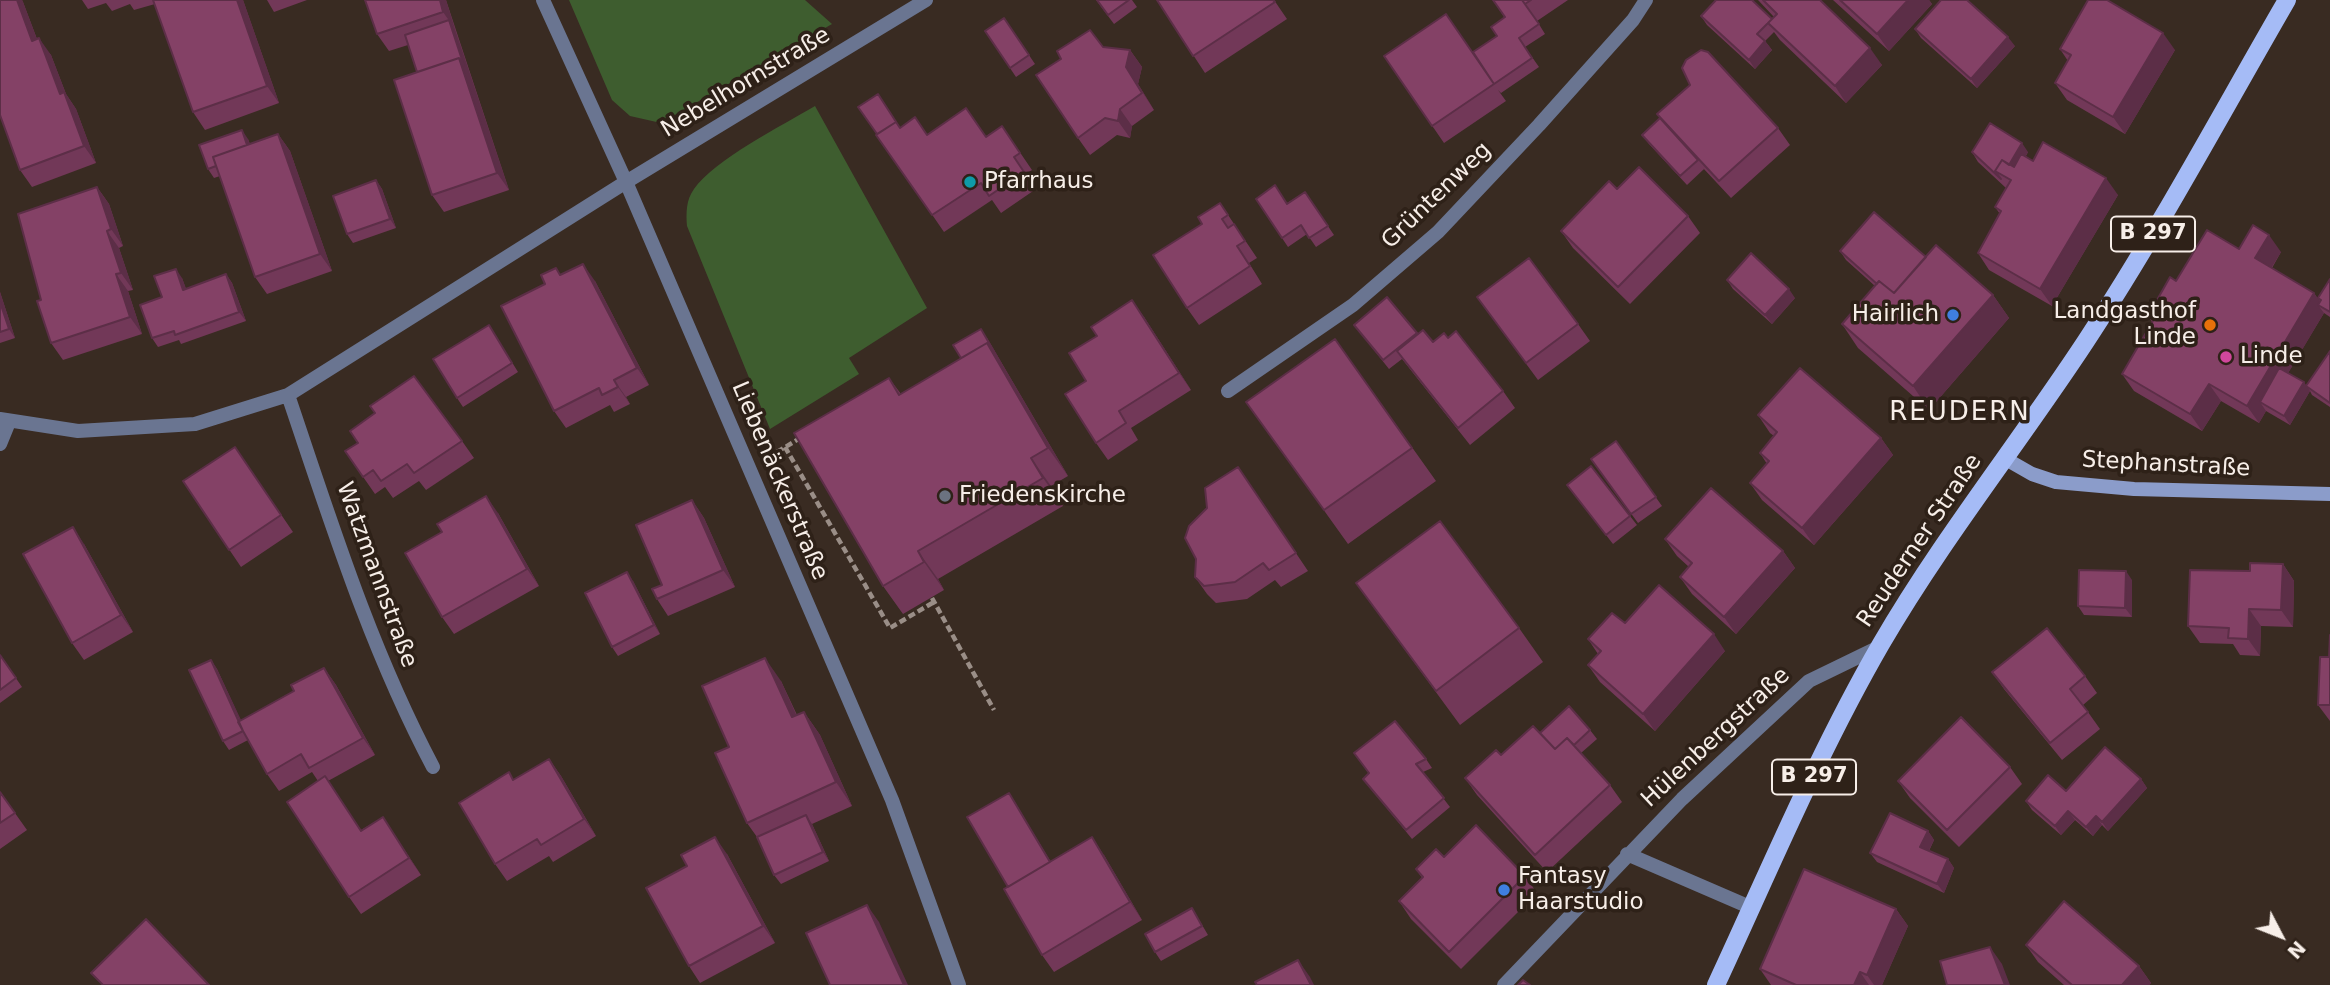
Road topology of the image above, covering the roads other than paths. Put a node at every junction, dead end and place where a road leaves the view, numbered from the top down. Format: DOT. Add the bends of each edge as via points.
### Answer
graph roads {
  1 [pos="542,0"];
  2 [pos="926,0"];
  3 [pos="1646,0"];
  4 [pos="2287,0"];
  5 [pos="626,182"];
  6 [pos="1228,391"];
  7 [pos="288,395"];
  8 [pos="4,421"];
  9 [pos="0,444"];
  10 [pos="2004,458"];
  11 [pos="2330,494"];
  12 [pos="1879,647"];
  13 [pos="433,767"];
  14 [pos="1627,854"];
  15 [pos="1752,908"];
  16 [pos="959,985"];
  17 [pos="1504,985"];
  18 [pos="1716,985"];
  1 -- 5 [label="street, Liebenäckerstraße"];
  2 -- 5 [label="street, Nebelhornstraße"];
  3 -- 6 [label="street, Grüntenweg" via="1539,125 1438,232 1353,305"];
  4 -- 10 [label="main road, Reuderner Straße / B 297" via="2158,225 2086,341"];
  5 -- 7 [label="street"];
  5 -- 16 [label="street, Liebenäckerstraße" via="892,800"];
  7 -- 8 [label="street" via="195,424 78,430"];
  7 -- 13 [label="street, Watzmannstraße" via="362,614"];
  8 -- 9 [label="street"];
  10 -- 11 [label="street, Stephanstraße" via="2056,482 2134,489"];
  10 -- 12 [label="main road, Reuderner Straße / B 297"];
  12 -- 14 [label="street, Hülenbergstraße" via="1809,681"];
  12 -- 15 [label="main road, Reuderner Straße / B 297"];
  14 -- 15 [label="street"];
  14 -- 17 [label="street, Hülenbergstraße"];
  15 -- 18 [label="main road, Reuderner Straße / B 297"];
}
